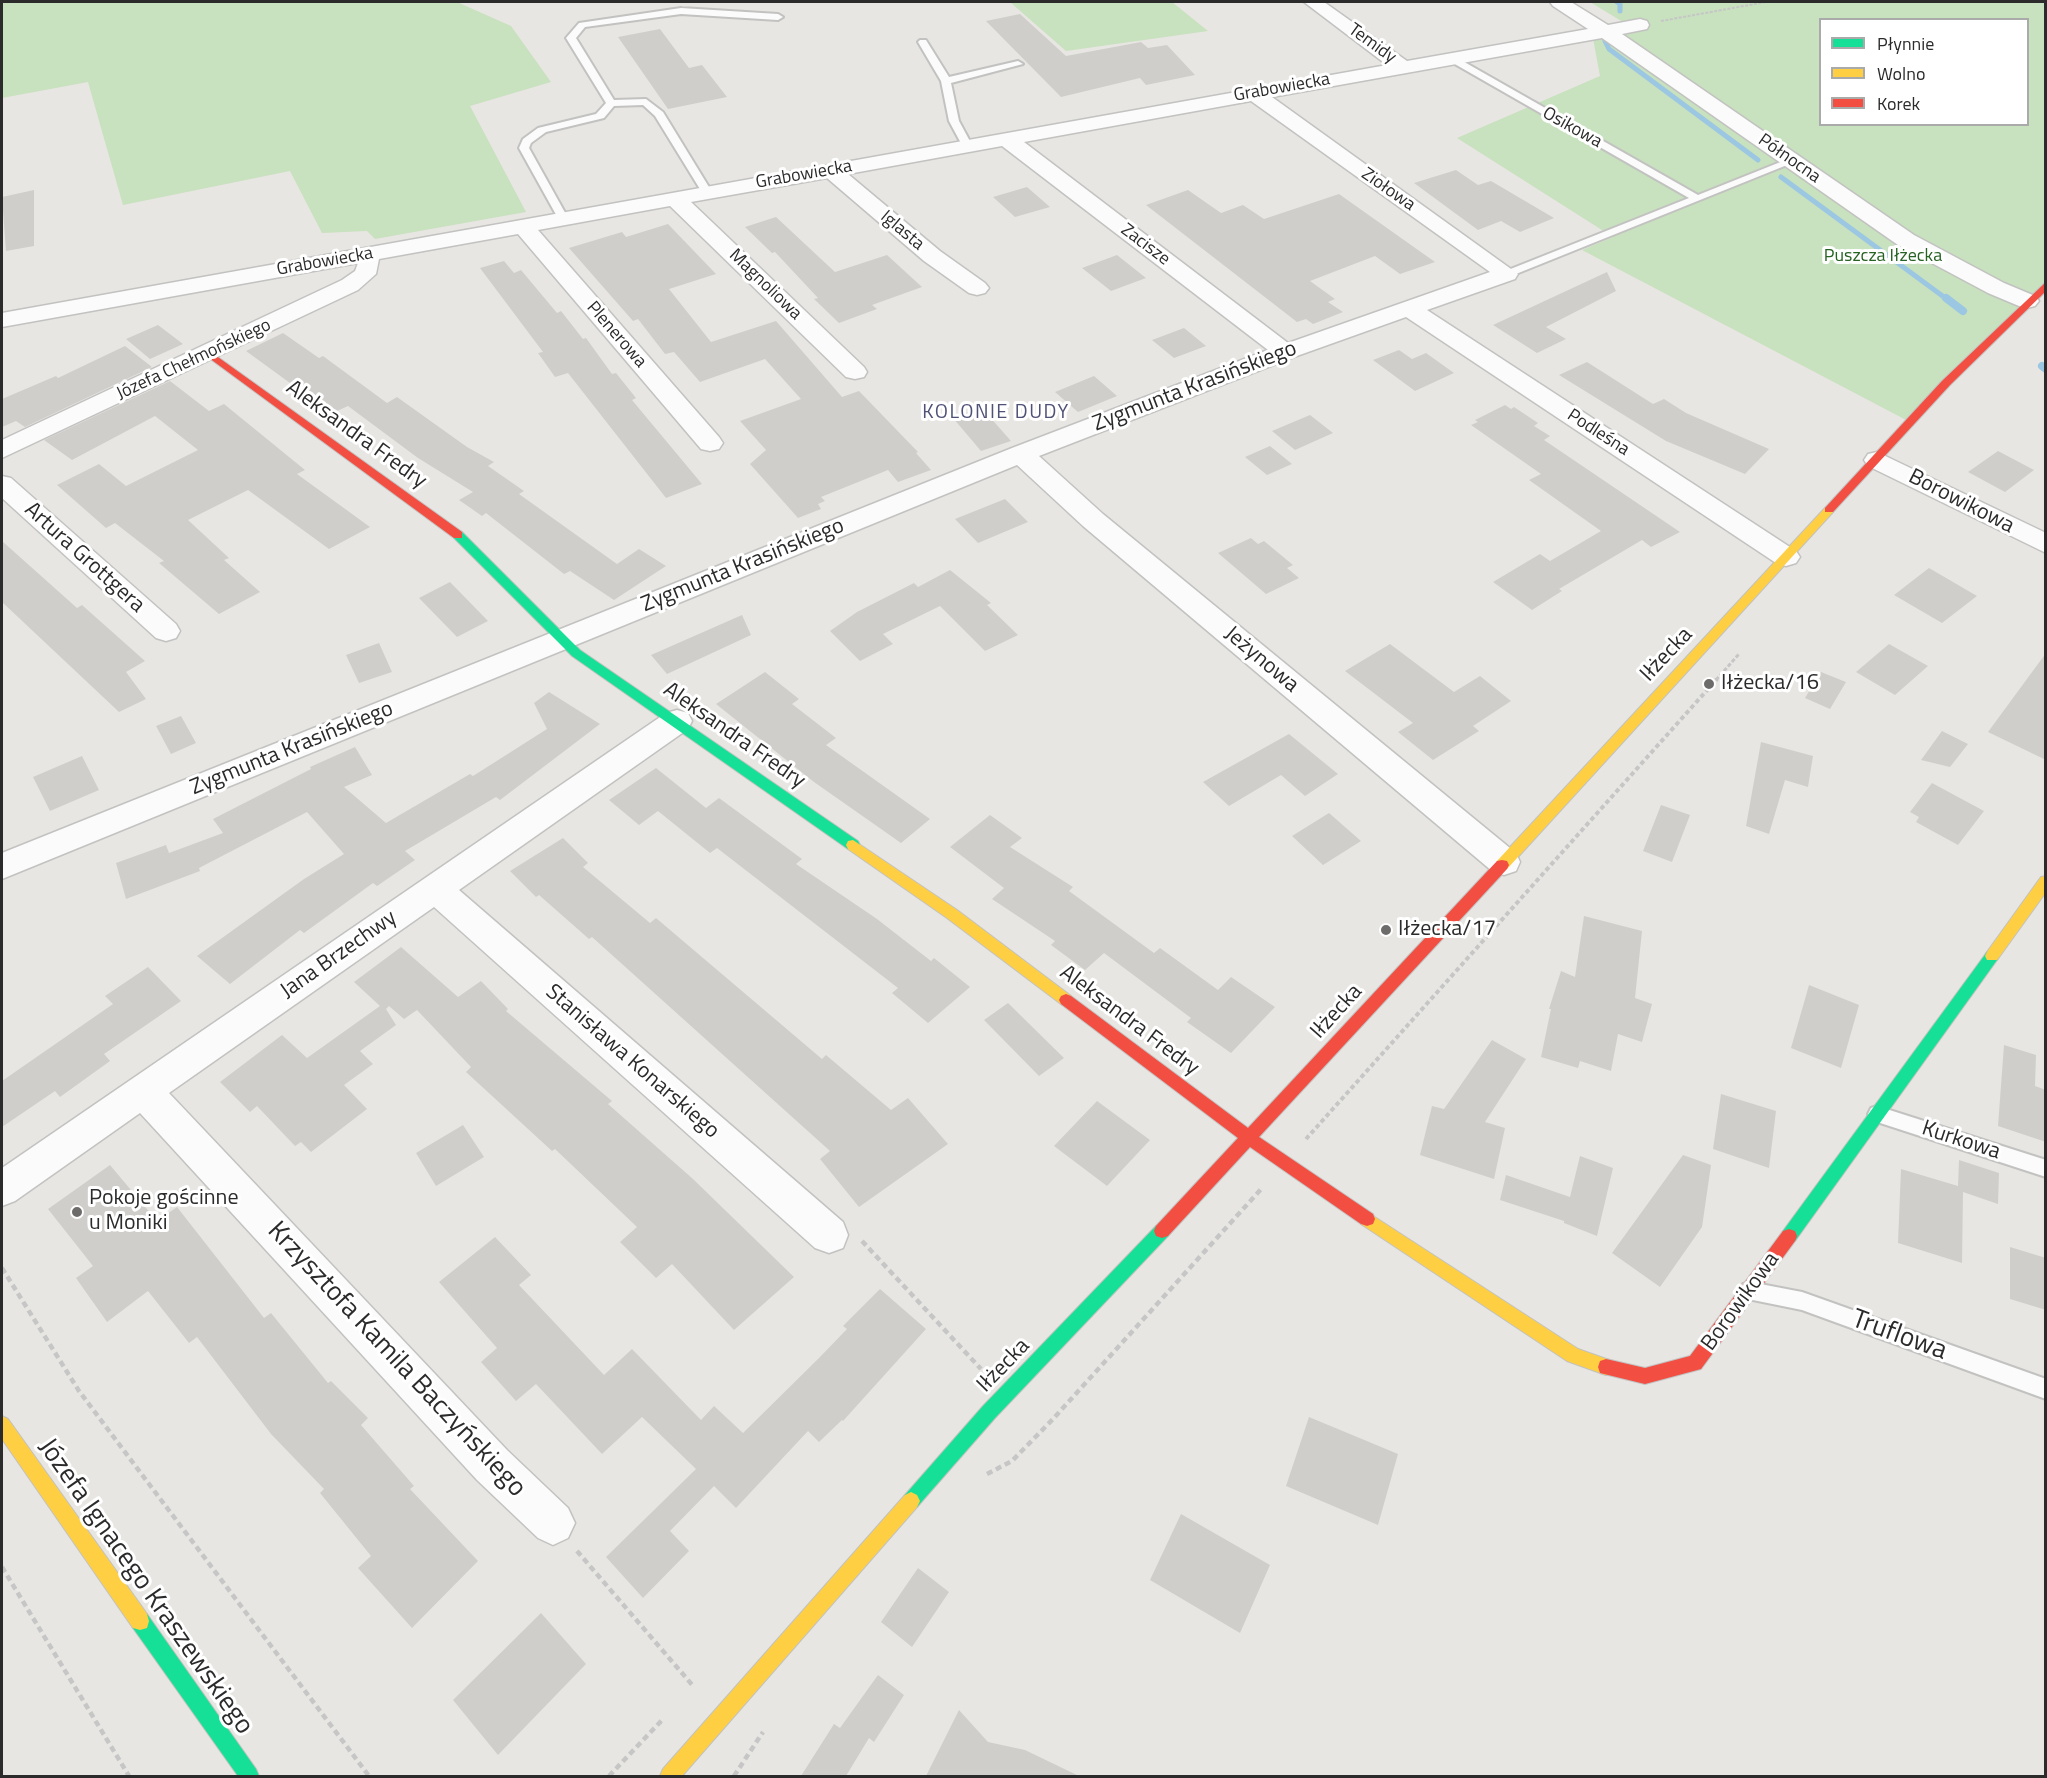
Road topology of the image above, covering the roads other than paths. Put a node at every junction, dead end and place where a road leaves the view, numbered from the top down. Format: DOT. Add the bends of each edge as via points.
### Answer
graph roads {
  1 [pos="1313,2"];
  2 [pos="1559,2"];
  3 [pos="778,16"];
  4 [pos="1640,25"];
  5 [pos="1606,31"];
  6 [pos="923,42"];
  7 [pos="1449,57"];
  8 [pos="1018,64"];
  9 [pos="1401,66"];
  10 [pos="946,81"];
  11 [pos="1253,93"];
  12 [pos="611,103"];
  13 [pos="1005,138"];
  14 [pos="967,145"];
  15 [pos="1792,161"];
  16 [pos="831,170"];
  17 [pos="707,192"];
  18 [pos="674,198"];
  19 [pos="1696,198"];
  20 [pos="563,218"];
  21 [pos="523,226"];
  22 [pos="366,254"];
  23 [pos="1498,277"];
  24 [pos="2046,285"];
  25 [pos="977,288"];
  26 [pos="2027,301"];
  27 [pos="1409,309"];
  28 [pos="2,320"];
  29 [pos="1285,352"];
  30 [pos="208,353"];
  31 [pos="855,372"];
  32 [pos="710,443"];
  33 [pos="2,450"];
  34 [pos="1021,454"];
  35 [pos="1877,460"];
  36 [pos="2,484"];
  37 [pos="2046,544"];
  38 [pos="1786,557"];
  39 [pos="166,631"];
  40 [pos="563,640"];
  41 [pos="677,721"];
  42 [pos="1504,862"];
  43 [pos="2,866"];
  44 [pos="2046,881"];
  45 [pos="436,889"];
  46 [pos="143,1091"];
  47 [pos="1877,1114"];
  48 [pos="1251,1138"];
  49 [pos="2046,1169"];
  50 [pos="2,1189"];
  51 [pos="829,1235"];
  52 [pos="1750,1291"];
  53 [pos="2046,1389"];
  54 [pos="2,1425"];
  55 [pos="553,1523"];
  56 [pos="249,1776"];
  57 [pos="670,1776"];
  1 -- 9 [label="street, Temidy"];
  2 -- 5 [label="street, Północna"];
  3 -- 12 [label="lane" via="681,11 582,25 571,38"];
  4 -- 5 [label="street, Grabowiecka"];
  5 -- 7 [label="street, Grabowiecka"];
  5 -- 15 [label="street, Północna"];
  6 -- 10 [label="lane"];
  7 -- 9 [label="street, Grabowiecka"];
  7 -- 19 [label="lane, Osikowa"];
  8 -- 10 [label="lane"];
  9 -- 11 [label="street, Grabowiecka"];
  10 -- 14 [label="lane" via="954,121"];
  11 -- 13 [label="street, Grabowiecka"];
  11 -- 23 [label="street, Ziołowa"];
  12 -- 17 [label="lane" via="646,102 659,114"];
  12 -- 20 [label="lane" via="600,116 542,130 524,148"];
  13 -- 14 [label="street, Grabowiecka"];
  13 -- 29 [label="street, Zacisze"];
  14 -- 16 [label="street, Grabowiecka"];
  15 -- 19 [label="lane"];
  15 -- 26 [label="street, Północna" via="1906,240"];
  16 -- 17 [label="street, Grabowiecka"];
  16 -- 25 [label="street, Iglasta" via="932,256"];
  17 -- 18 [label="street, Grabowiecka"];
  18 -- 20 [label="street, Grabowiecka"];
  18 -- 31 [label="street, Magnoliowa"];
  19 -- 23 [label="lane"];
  20 -- 21 [label="street, Grabowiecka"];
  21 -- 22 [label="street, Grabowiecka"];
  21 -- 32 [label="street, Plenerowa"];
  22 -- 28 [label="street, Grabowiecka"];
  22 -- 30 [label="street, Józefa Chełmońskiego" via="369,263 365,274 350,285"];
  23 -- 27 [label="street, Zygmunta Krasińskiego"];
  24 -- 26 [label="street, Iłżecka"];
  26 -- 35 [label="street, Iłżecka"];
  27 -- 29 [label="street, Zygmunta Krasińskiego"];
  27 -- 38 [label="street, Podleśna"];
  29 -- 34 [label="street, Zygmunta Krasińskiego"];
  30 -- 33 [label="street, Józefa Chełmońskiego"];
  30 -- 40 [label="street, Aleksandra Fredry" via="467,542"];
  34 -- 40 [label="street, Zygmunta Krasińskiego"];
  34 -- 42 [label="street, Jeżynowa" via="1093,520"];
  35 -- 37 [label="street, Borowikowa"];
  35 -- 38 [label="street, Iłżecka"];
  36 -- 39 [label="street, Artura Grottgera"];
  38 -- 42 [label="street, Iłżecka"];
  40 -- 41 [label="street, Aleksandra Fredry" via="576,653"];
  40 -- 43 [label="street, Zygmunta Krasińskiego"];
  41 -- 45 [label="street, Jana Brzechwy"];
  41 -- 48 [label="street, Aleksandra Fredry" via="952,915"];
  42 -- 48 [label="street, Iłżecka"];
  44 -- 47 [label="street, Borowikowa"];
  45 -- 46 [label="street, Jana Brzechwy"];
  45 -- 51 [label="street, Stanisława Konarskiego"];
  46 -- 50 [label="street, Jana Brzechwy"];
  46 -- 55 [label="street, Krzysztofa Kamila Baczyńskiego" via="492,1465"];
  47 -- 49 [label="lane, Kurkowa"];
  47 -- 52 [label="street, Borowikowa"];
  48 -- 52 [label="street, Borowikowa" via="1284,1164 1573,1355 1614,1370 1645,1376 1695,1363"];
  48 -- 57 [label="street, Iłżecka" via="989,1412"];
  52 -- 53 [label="lane, Truflowa" via="1802,1301"];
  54 -- 56 [label="street, Józefa Ignacego Kraszewskiego"];
}
